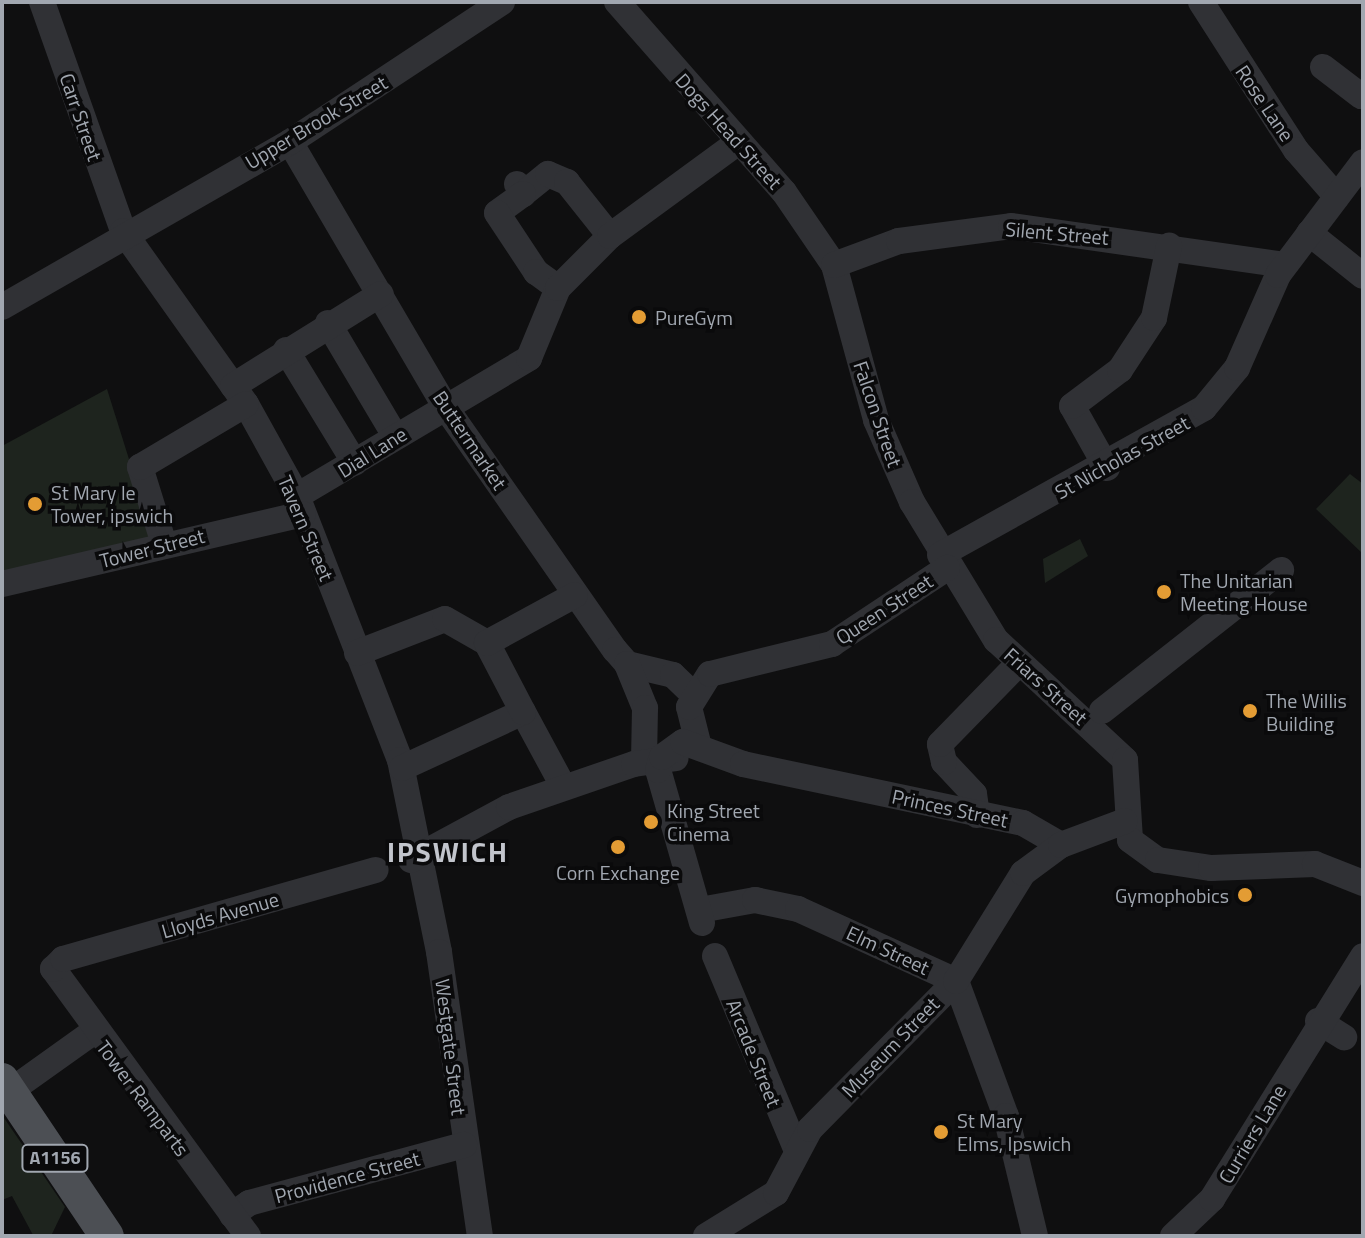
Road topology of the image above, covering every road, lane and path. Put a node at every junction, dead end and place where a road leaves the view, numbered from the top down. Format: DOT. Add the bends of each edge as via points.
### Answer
graph roads {
  1 [pos="42,2"];
  2 [pos="502,2"];
  3 [pos="617,2"];
  4 [pos="1201,2"];
  5 [pos="1323,67"];
  6 [pos="1361,96"];
  7 [pos="290,142"];
  8 [pos="745,152"];
  9 [pos="1363,162"];
  10 [pos="1337,197"];
  11 [pos="123,231"];
  12 [pos="1309,233"];
  13 [pos="610,236"];
  14 [pos="1169,246"];
  15 [pos="834,265"];
  16 [pos="1284,265"];
  17 [pos="1363,276"];
  18 [pos="558,288"];
  19 [pos="381,294"];
  20 [pos="2,307"];
  21 [pos="328,323"];
  22 [pos="286,350"];
  23 [pos="240,395"];
  24 [pos="446,408"];
  25 [pos="395,436"];
  26 [pos="355,463"];
  27 [pos="1107,468"];
  28 [pos="300,505"];
  29 [pos="164,544"];
  30 [pos="944,562"];
  31 [pos="1281,570"];
  32 [pos="2,584"];
  33 [pos="575,595"];
  34 [pos="487,643"];
  35 [pos="357,653"];
  36 [pos="627,664"];
  37 [pos="1018,664"];
  38 [pos="693,694"];
  39 [pos="1102,711"];
  40 [pos="523,712"];
  41 [pos="695,742"];
  42 [pos="653,759"];
  43 [pos="743,764"];
  44 [pos="402,768"];
  45 [pos="563,786"];
  46 [pos="977,815"];
  47 [pos="1125,821"];
  48 [pos="1061,845"];
  49 [pos="416,859"];
  50 [pos="376,870"];
  51 [pos="1363,883"];
  52 [pos="701,916"];
  53 [pos="715,956"];
  54 [pos="1363,956"];
  55 [pos="63,959"];
  56 [pos="956,981"];
  57 [pos="1318,1021"];
  58 [pos="93,1032"];
  59 [pos="1344,1037"];
  60 [pos="6,1086"];
  61 [pos="464,1145"];
  62 [pos="796,1149"];
  63 [pos="232,1215"];
  64 [pos="107,1236"];
  65 [pos="248,1236"];
  66 [pos="480,1236"];
  67 [pos="706,1236"];
  68 [pos="1035,1236"];
  69 [pos="1173,1236"];
  1 -- 11 [label="street, Carr Street"];
  2 -- 7 [label="street, Upper Brook Street"];
  3 -- 8 [label="street, Dogs Head Street"];
  4 -- 10 [label="street, Rose Lane" via="1296,150"];
  5 -- 6 [label="street"];
  7 -- 11 [label="street, Upper Brook Street"];
  7 -- 19 [label="street, Buttermarket"];
  8 -- 13 [label="street"];
  8 -- 15 [label="street, Dogs Head Street"];
  9 -- 10 [label="street, St Nicholas Street"];
  10 -- 12 [label="street, St Nicholas Street"];
  11 -- 20 [label="street, Upper Brook Street"];
  11 -- 23 [label="street, Tavern Street"];
  12 -- 16 [label="street, St Nicholas Street"];
  12 -- 17 [label="street"];
  13 -- 18 [label="street" via="581,273"];
  13 -- 18 [label="street" via="567,182 548,174 520,189 497,213 536,272"];
  14 -- 15 [label="street, Silent Street" via="992,227 899,241"];
  14 -- 16 [label="street, Silent Street"];
  14 -- 27 [label="street" via="1154,318 1120,370 1072,406"];
  15 -- 30 [label="street, Falcon Street" via="876,420"];
  16 -- 27 [label="street, St Nicholas Street" via="1237,368 1179,426"];
  18 -- 24 [label="street, Dial Lane" via="529,358"];
  19 -- 21 [label="street"];
  19 -- 24 [label="street, Buttermarket"];
  21 -- 22 [label="street"];
  21 -- 25 [label="street"];
  22 -- 23 [label="street"];
  22 -- 26 [label="street"];
  23 -- 28 [label="street, Tavern Street"];
  23 -- 29 [label="street" via="140,467"];
  24 -- 25 [label="street, Dial Lane"];
  24 -- 33 [label="street, Buttermarket"];
  25 -- 26 [label="street, Dial Lane"];
  26 -- 28 [label="street, Dial Lane"];
  27 -- 30 [label="street, St Nicholas Street"];
  28 -- 29 [label="street, Tower Street"];
  28 -- 35 [label="street, Tavern Street"];
  29 -- 32 [label="street, Tower Street"];
  30 -- 37 [label="street, Friars Street"];
  30 -- 38 [label="street, Queen Street" via="832,644 717,671"];
  31 -- 39 [label="street"];
  33 -- 34 [label="street"];
  33 -- 36 [label="street, Buttermarket"];
  34 -- 35 [label="street" via="445,619"];
  34 -- 40 [label="street"];
  35 -- 44 [label="street, Tavern Street"];
  36 -- 38 [label="street" via="673,675"];
  36 -- 42 [label="street, Buttermarket" via="645,708"];
  37 -- 46 [label="street" via="940,744 944,762 974,794"];
  37 -- 47 [label="street, Friars Street" via="1125,760"];
  38 -- 41 [label="street" via="689,719"];
  40 -- 44 [label="street"];
  40 -- 45 [label="street"];
  41 -- 42 [label="street"];
  41 -- 43 [label="street, Princes Street"];
  42 -- 43 [label="street, Princes Street"];
  42 -- 45 [label="street, Princes Street"];
  42 -- 52 [label="street, Buttermarket"];
  43 -- 46 [label="street, Princes Street"];
  44 -- 49 [label="street, Tavern Street"];
  45 -- 49 [label="street, Princes Street" via="480,818"];
  46 -- 48 [label="street, Princes Street" via="1023,823"];
  47 -- 48 [label="street"];
  47 -- 51 [label="street" via="1130,840 1158,860 1211,868 1315,864"];
  48 -- 56 [label="street, Museum Street" via="1010,887"];
  49 -- 61 [label="street, Westgate Street"];
  50 -- 55 [label="street, Lloyds Avenue"];
  52 -- 56 [label="street, Elm Street" via="755,900 798,909"];
  53 -- 62 [label="street, Arcade Street"];
  54 -- 57 [label="street, Curriers Lane"];
  55 -- 58 [label="street, Tower Ramparts" via="53,972"];
  56 -- 62 [label="street, Museum Street"];
  56 -- 68 [label="street" via="1006,1116"];
  57 -- 59 [label="street"];
  57 -- 69 [label="street, Curriers Lane" via="1219,1188"];
  58 -- 60 [label="street"];
  58 -- 63 [label="street, Tower Ramparts"];
  60 -- 64 [label="main road, A1156"];
  61 -- 63 [label="street, Providence Street" via="249,1203"];
  61 -- 66 [label="street, Westgate Street"];
  62 -- 67 [label="street, Museum Street" via="776,1193"];
  63 -- 65 [label="street, Tower Ramparts"];
}
